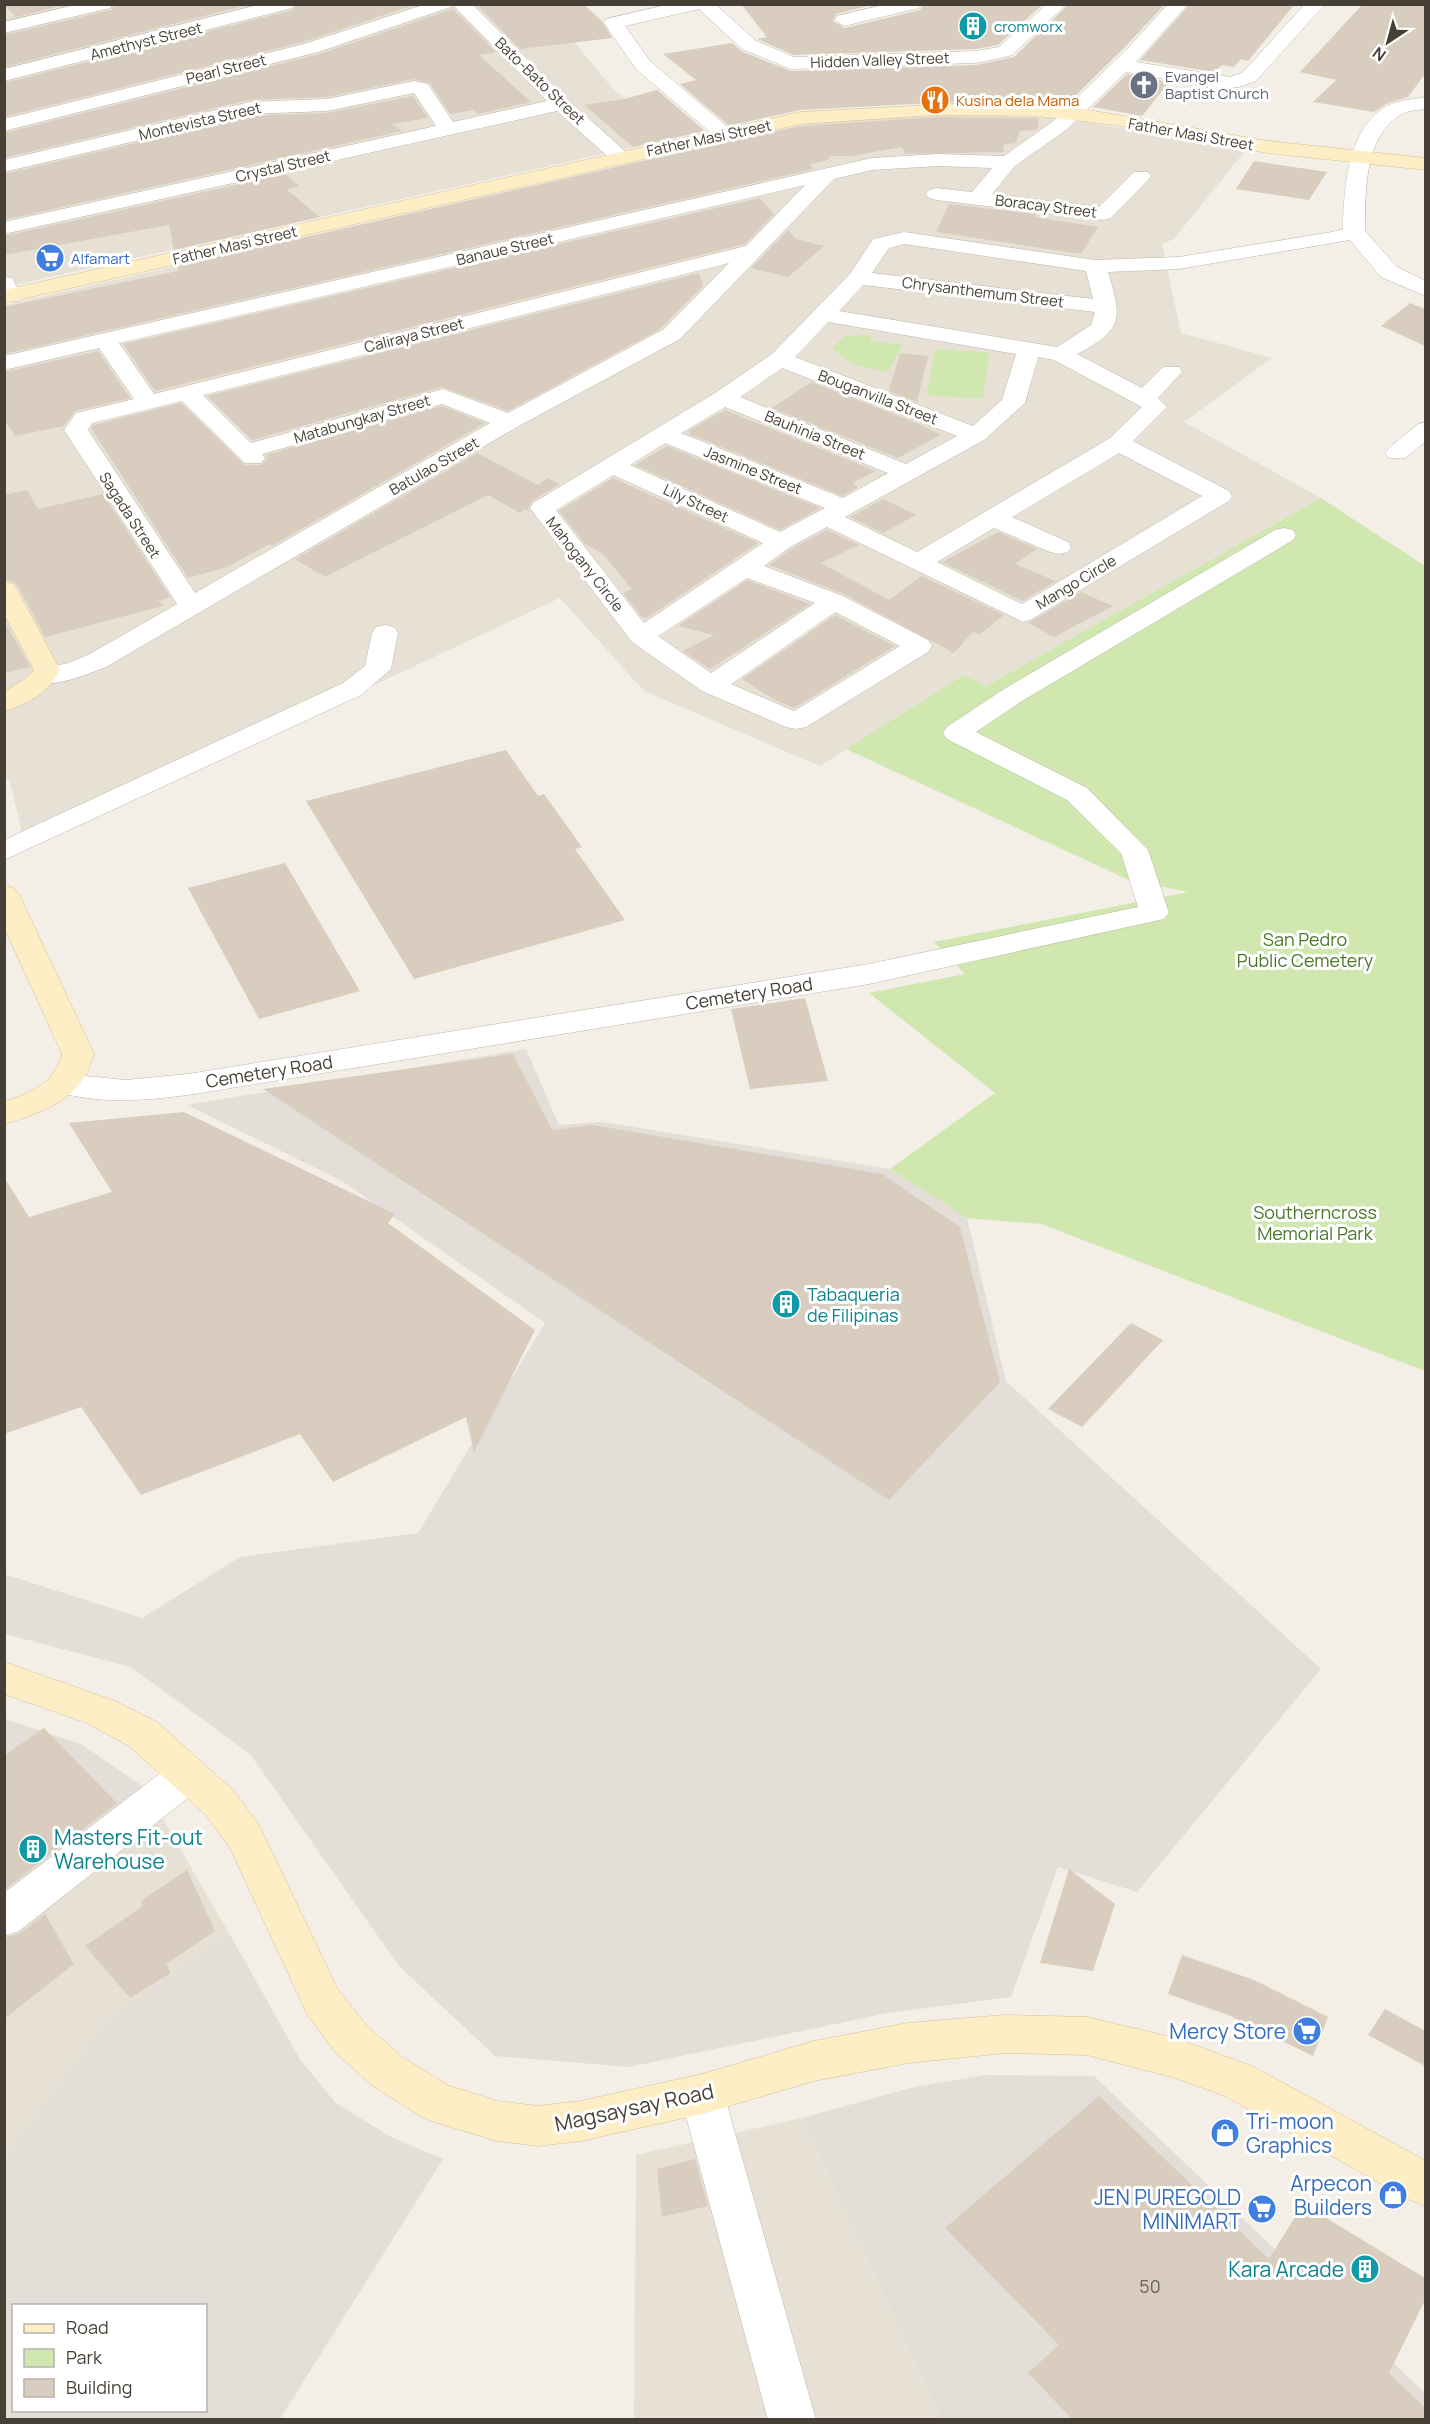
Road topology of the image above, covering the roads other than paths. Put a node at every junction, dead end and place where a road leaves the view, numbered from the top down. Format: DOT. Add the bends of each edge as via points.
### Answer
graph roads {
  1 [pos="104,4"];
  2 [pos="286,4"];
  3 [pos="446,4"];
  4 [pos="461,4"];
  5 [pos="697,4"];
  6 [pos="704,4"];
  7 [pos="913,4"];
  8 [pos="1058,4"];
  9 [pos="1179,4"];
  10 [pos="1316,4"];
  11 [pos="844,20"];
  12 [pos="4,28"];
  13 [pos="1121,65"];
  14 [pos="4,75"];
  15 [pos="1425,103"];
  16 [pos="561,104"];
  17 [pos="1072,113"];
  18 [pos="4,124"];
  19 [pos="447,129"];
  20 [pos="724,134"];
  21 [pos="621,158"];
  22 [pos="1362,160"];
  23 [pos="1008,162"];
  24 [pos="1425,164"];
  25 [pos="4,166"];
  26 [pos="826,176"];
  27 [pos="1141,176"];
  28 [pos="936,194"];
  29 [pos="978,198"];
  30 [pos="4,228"];
  31 [pos="1354,232"];
  32 [pos="752,251"];
  33 [pos="1095,266"];
  34 [pos="858,278"];
  35 [pos="1425,290"];
  36 [pos="7,292"];
  37 [pos="1108,307"];
  38 [pos="823,315"];
  39 [pos="105,340"];
  40 [pos="1029,348"];
  41 [pos="1060,354"];
  42 [pos="780,359"];
  43 [pos="4,363"];
  44 [pos="1171,372"];
  45 [pos="186,392"];
  46 [pos="723,398"];
  47 [pos="1145,398"];
  48 [pos="147,401"];
  49 [pos="509,422"];
  50 [pos="78,424"];
  51 [pos="1425,429"];
  52 [pos="662,434"];
  53 [pos="976,435"];
  54 [pos="1118,443"];
  55 [pos="1397,453"];
  56 [pos="611,465"];
  57 [pos="908,473"];
  58 [pos="835,512"];
  59 [pos="993,518"];
  60 [pos="1284,535"];
  61 [pos="781,542"];
  62 [pos="1059,547"];
  63 [pos="919,562"];
  64 [pos="745,568"];
  65 [pos="4,589"];
  66 [pos="834,601"];
  67 [pos="190,605"];
  68 [pos="385,633"];
  69 [pos="641,636"];
  70 [pos="45,676"];
  71 [pos="711,685"];
  72 [pos="4,703"];
  73 [pos="4,850"];
  74 [pos="4,894"];
  75 [pos="64,1084"];
  76 [pos="4,1113"];
  77 [pos="4,1678"];
  78 [pos="189,1774"];
  79 [pos="4,1918"];
  80 [pos="702,2094"];
  81 [pos="1425,2185"];
  82 [pos="792,2420"];
  1 -- 12 [label="street"];
  2 -- 14 [label="street, Amethyst Street"];
  3 -- 18 [label="street, Pearl Street" via="310,48"];
  4 -- 16 [label="street, Bato-Bato Street"];
  5 -- 20 [label="street" via="613,23 643,65"];
  6 -- 8 [label="street, Hidden Valley Street" via="749,45 791,63 976,57 1005,51"];
  7 -- 11 [label="street"];
  9 -- 13 [label="street"];
  10 -- 13 [label="street" via="1249,77 1240,80 1213,82"];
  13 -- 17 [label="street"];
  15 -- 22 [label="street" via="1395,110 1372,131"];
  16 -- 19 [label="street, Crystal Street"];
  16 -- 21 [label="street, Bato-Bato Street"];
  17 -- 20 [label="street, Father Masi Street" via="878,112 800,118"];
  17 -- 22 [label="street, Father Masi Street"];
  17 -- 23 [label="street"];
  19 -- 25 [label="street, Montevista Street" via="421,88 414,87 327,105 250,108"];
  19 -- 30 [label="street, Crystal Street"];
  20 -- 21 [label="street, Father Masi Street"];
  21 -- 36 [label="street, Father Masi Street"];
  22 -- 24 [label="street, Father Masi Street"];
  22 -- 31 [label="street" via="1354,192"];
  23 -- 26 [label="street, Banaue Street" via="938,160 872,164"];
  23 -- 29 [label="street"];
  26 -- 32 [label="street, Batulao Street"];
  26 -- 39 [label="street, Banaue Street"];
  27 -- 29 [label="street, Boracay Street" via="1104,214"];
  28 -- 29 [label="street, Boracay Street"];
  31 -- 33 [label="street, Mahogany Circle" via="1179,263"];
  31 -- 35 [label="street" via="1389,272"];
  32 -- 45 [label="street, Caliraya Street"];
  32 -- 49 [label="street, Batulao Street" via="672,334"];
  33 -- 34 [label="street, Mahogany Circle" via="904,238 881,244"];
  33 -- 37 [label="street"];
  34 -- 37 [label="street, Chrysanthemum Street"];
  34 -- 38 [label="street, Mahogany Circle"];
  37 -- 41 [label="street" via="1106,324 1093,337"];
  38 -- 40 [label="street"];
  38 -- 42 [label="street, Mahogany Circle"];
  39 -- 43 [label="street, Banaue Street"];
  39 -- 48 [label="street"];
  40 -- 41 [label="street"];
  40 -- 53 [label="street" via="1012,403"];
  41 -- 47 [label="street"];
  42 -- 46 [label="street, Mahogany Circle"];
  42 -- 53 [label="street, Bouganvilla Street"];
  44 -- 47 [label="street"];
  45 -- 48 [label="street, Caliraya Street"];
  45 -- 49 [label="street, Matabungkay Street" via="250,455 442,396"];
  46 -- 52 [label="street, Mahogany Circle"];
  46 -- 57 [label="street, Bauhinia Street"];
  47 -- 54 [label="street" via="1155,407"];
  48 -- 50 [label="street, Caliraya Street" via="95,414"];
  49 -- 67 [label="street, Batulao Street"];
  50 -- 67 [label="street, Sagada Street" via="78,436"];
  51 -- 55 [label="street"];
  52 -- 56 [label="street, Mahogany Circle"];
  52 -- 58 [label="street, Jasmine Street"];
  53 -- 57 [label="street"];
  54 -- 59 [label="street"];
  54 -- 63 [label="street, Mango Circle" via="1220,496 1023,614"];
  56 -- 61 [label="street, Lily Street"];
  56 -- 69 [label="street, Mahogany Circle" via="542,508"];
  57 -- 58 [label="street"];
  58 -- 61 [label="street"];
  58 -- 63 [label="street, Mango Circle"];
  59 -- 62 [label="street"];
  59 -- 63 [label="street"];
  60 -- 75 [label="street, Cemetery Road" via="1013,695 957,733 1077,794 1134,850 1154,913 869,974 230,1078 113,1091"];
  61 -- 64 [label="street"];
  64 -- 66 [label="street"];
  64 -- 69 [label="street"];
  65 -- 70 [label="street" via="46,664"];
  66 -- 71 [label="street"];
  66 -- 71 [label="street, Mahogany Circle" via="919,646 796,721"];
  67 -- 70 [label="street, Batulao Street" via="97,661"];
  68 -- 73 [label="street" via="378,669 352,690"];
  69 -- 71 [label="street, Mahogany Circle"];
  70 -- 72 [label="street, Batulao Street"];
  74 -- 75 [label="street" via="78,1054 76,1069"];
  75 -- 76 [label="street" via="45,1098"];
  77 -- 78 [label="street, Magsaysay Road" via="101,1712 143,1734"];
  78 -- 79 [label="street"];
  78 -- 80 [label="street, Magsaysay Road" via="220,1803 245,1837 322,2001 351,2039 387,2071 435,2102 497,2121 538,2126 581,2121"];
  80 -- 81 [label="street, Magsaysay Road" via="814,2061 908,2043 1005,2034 1087,2036 1175,2058 1239,2081"];
  80 -- 82 [label="street"];
}
